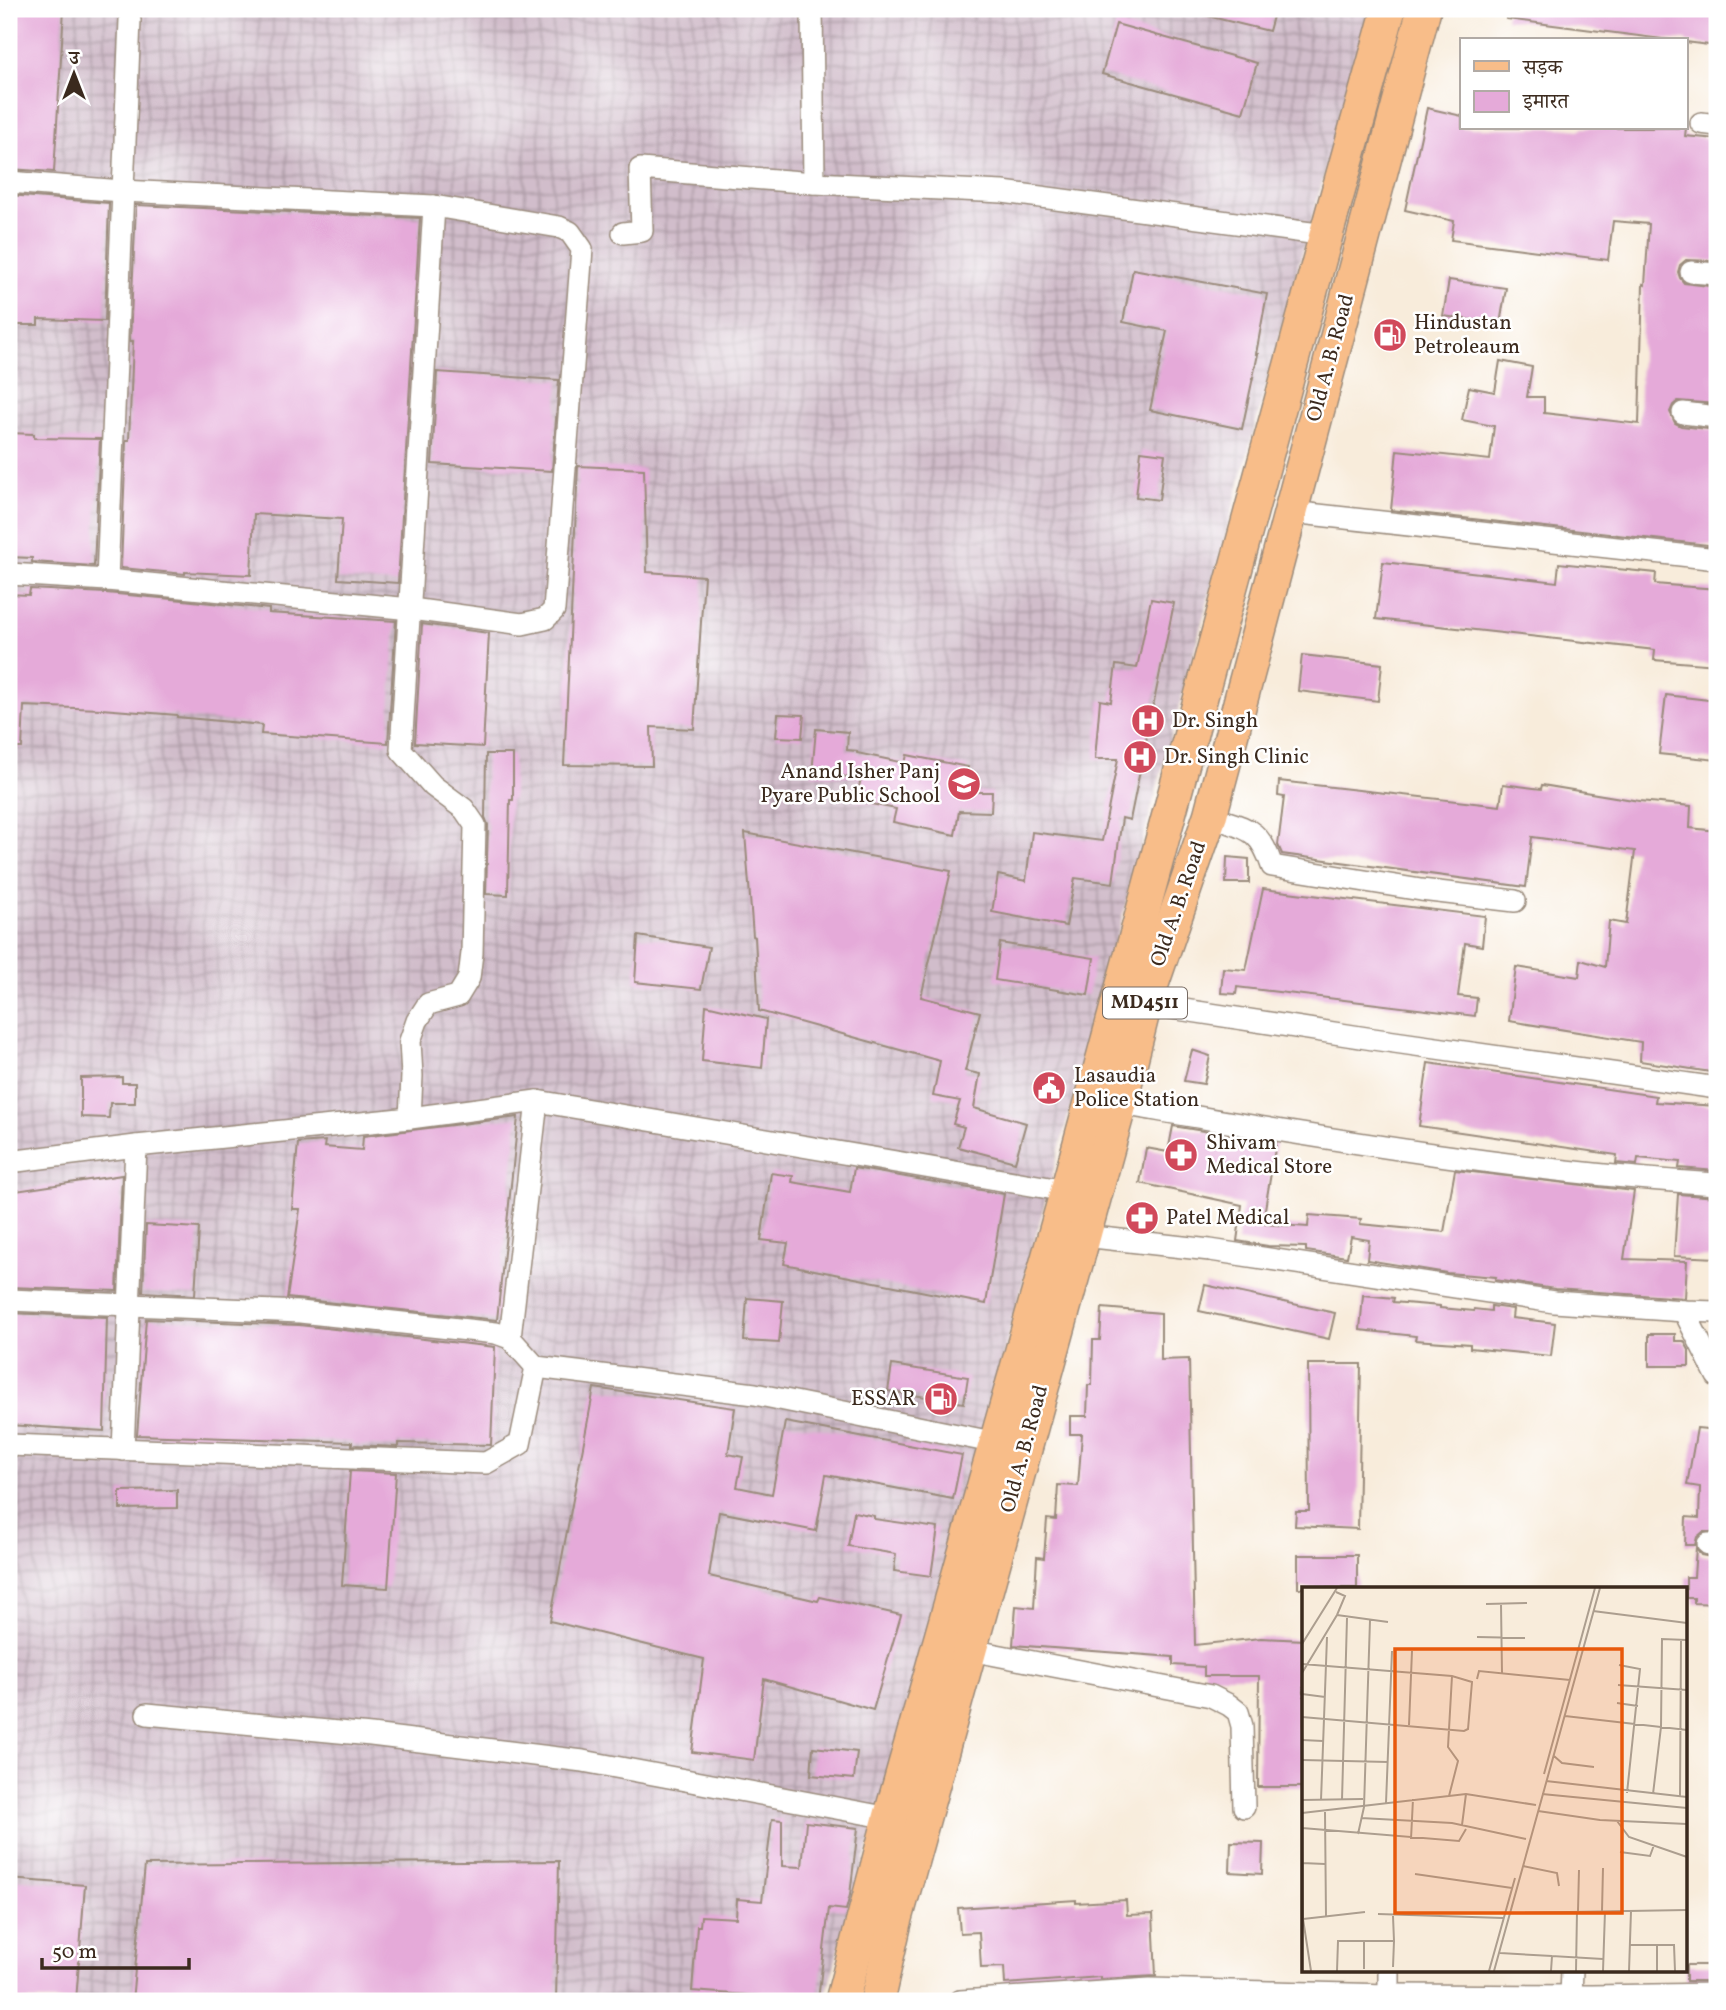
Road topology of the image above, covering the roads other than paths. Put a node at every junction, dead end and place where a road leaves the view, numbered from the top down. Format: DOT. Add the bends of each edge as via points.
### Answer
graph roads {
  1 [pos="812,9"];
  2 [pos="1389,9"];
  3 [pos="1424,9"];
  4 [pos="130,20"];
  5 [pos="9,182"];
  6 [pos="814,183"];
  7 [pos="122,191"];
  8 [pos="434,206"];
  9 [pos="623,233"];
  10 [pos="1326,234"];
  11 [pos="1691,272"];
  12 [pos="1717,274"];
  13 [pos="1683,413"];
  14 [pos="1717,417"];
  15 [pos="1291,512"];
  16 [pos="1717,559"];
  17 [pos="9,574"];
  18 [pos="107,580"];
  19 [pos="411,609"];
  20 [pos="1210,816"];
  21 [pos="1515,901"];
  22 [pos="1145,1004"];
  23 [pos="1717,1088"];
  24 [pos="537,1101"];
  25 [pos="1120,1104"];
  26 [pos="410,1118"];
  27 [pos="136,1146"];
  28 [pos="9,1163"];
  29 [pos="1717,1184"];
  30 [pos="1067,1191"];
  31 [pos="1084,1236"];
  32 [pos="9,1300"];
  33 [pos="129,1306"];
  34 [pos="1684,1311"];
  35 [pos="1717,1312"];
  36 [pos="510,1338"];
  37 [pos="536,1367"];
  38 [pos="1717,1376"];
  39 [pos="997,1443"];
  40 [pos="9,1445"];
  41 [pos="123,1450"];
  42 [pos="970,1650"];
  43 [pos="147,1714"];
  44 [pos="1244,1807"];
  45 [pos="890,1818"];
  46 [pos="1389,1972"];
  47 [pos="1573,1972"];
  48 [pos="1717,1994"];
  49 [pos="1384,1997"];
  50 [pos="1585,1998"];
  51 [pos="842,2001"];
  52 [pos="877,2001"];
  53 [pos="960,2001"];
  1 -- 6 [label="street"];
  2 -- 10 [label="main road, Old A. B. Road / MD4511"];
  3 -- 15 [label="main road, Old A. B. Road / MD4511"];
  4 -- 7 [label="street"];
  5 -- 7 [label="street"];
  6 -- 9 [label="street" via="640,169 642,231"];
  6 -- 10 [label="street" via="1003,192"];
  7 -- 8 [label="street"];
  7 -- 18 [label="street"];
  8 -- 19 [label="street"];
  8 -- 19 [label="street" via="559,228 570,232 582,250 554,610 545,619 522,624"];
  10 -- 30 [label="main road, Old A. B. Road / MD4511"];
  11 -- 12 [label="street"];
  13 -- 14 [label="street"];
  15 -- 16 [label="street"];
  15 -- 20 [label="main road, Old A. B. Road / MD4511"];
  17 -- 18 [label="street"];
  18 -- 19 [label="street"];
  19 -- 26 [label="street" via="401,750 433,786 464,809 475,825 475,855 469,978 458,996 428,1004 417,1021 410,1041"];
  20 -- 21 [label="street" via="1252,831 1263,843 1272,866"];
  20 -- 22 [label="main road, Old A. B. Road / MD4511"];
  22 -- 23 [label="street"];
  22 -- 25 [label="main road, Old A. B. Road / MD4511"];
  24 -- 26 [label="street"];
  24 -- 30 [label="street"];
  24 -- 36 [label="street"];
  25 -- 29 [label="street" via="1442,1156"];
  25 -- 31 [label="main road, Old A. B. Road / MD4511"];
  26 -- 27 [label="street"];
  27 -- 28 [label="street"];
  27 -- 33 [label="street"];
  30 -- 39 [label="main road, Old A. B. Road / MD4511"];
  31 -- 34 [label="street" via="1210,1250 1554,1302"];
  31 -- 42 [label="main road, Old A. B. Road / MD4511"];
  32 -- 33 [label="street"];
  33 -- 36 [label="street" via="300,1312"];
  33 -- 41 [label="street"];
  34 -- 35 [label="street"];
  34 -- 38 [label="street"];
  36 -- 37 [label="street"];
  37 -- 39 [label="street" via="755,1394"];
  37 -- 41 [label="street" via="520,1444 486,1463"];
  39 -- 45 [label="main road, Old A. B. Road / MD4511"];
  40 -- 41 [label="street"];
  42 -- 44 [label="street" via="1211,1696 1229,1704 1238,1712 1242,1726"];
  42 -- 52 [label="main road, Old A. B. Road / MD4511"];
  43 -- 45 [label="street" via="583,1761"];
  45 -- 51 [label="main road, Old A. B. Road / MD4511"];
  46 -- 49 [label="street"];
  47 -- 50 [label="street"];
  48 -- 50 [label="street"];
  49 -- 50 [label="street"];
  49 -- 53 [label="street" via="1150,1989"];
}
